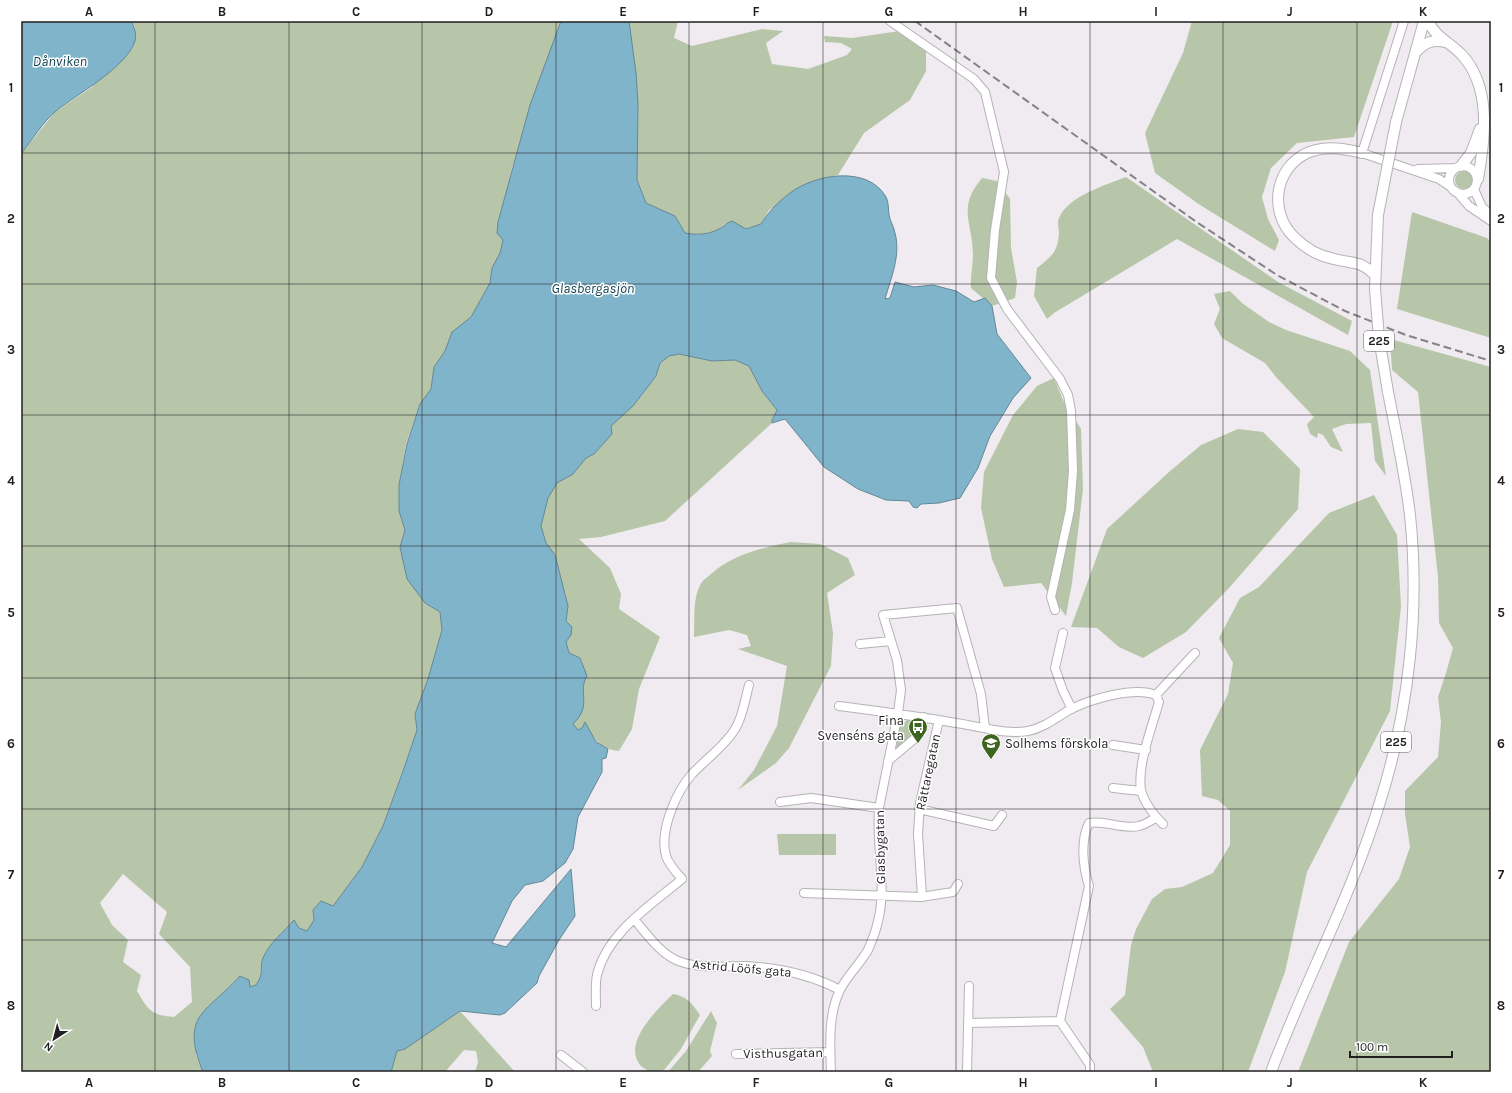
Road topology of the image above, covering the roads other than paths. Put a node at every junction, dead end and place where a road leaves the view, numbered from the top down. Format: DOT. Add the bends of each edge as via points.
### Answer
graph roads {
  1 [pos="890,21"];
  2 [pos="1404,21"];
  3 [pos="1424,21"];
  4 [pos="1428,21"];
  5 [pos="1445,42"];
  6 [pos="1414,54"];
  7 [pos="1483,120"];
  8 [pos="1362,153"];
  9 [pos="1403,166"];
  10 [pos="1458,167"];
  11 [pos="1478,179"];
  12 [pos="1474,189"];
  13 [pos="1454,190"];
  14 [pos="1491,215"];
  15 [pos="1491,221"];
  16 [pos="1376,248"];
  17 [pos="1356,262"];
  18 [pos="1375,275"];
  19 [pos="1055,610"];
  20 [pos="1063,633"];
  21 [pos="891,641"];
  22 [pos="860,644"];
  23 [pos="1195,653"];
  24 [pos="749,685"];
  25 [pos="1156,695"];
  26 [pos="839,706"];
  27 [pos="1072,709"];
  28 [pos="898,713"];
  29 [pos="924,717"];
  30 [pos="939,720"];
  31 [pos="986,728"];
  32 [pos="1113,745"];
  33 [pos="1146,750"];
  34 [pos="888,761"];
  35 [pos="1114,788"];
  36 [pos="1142,791"];
  37 [pos="780,802"];
  38 [pos="879,808"];
  39 [pos="919,809"];
  40 [pos="1002,815"];
  41 [pos="1156,818"];
  42 [pos="1163,824"];
  43 [pos="958,884"];
  44 [pos="804,893"];
  45 [pos="881,896"];
  46 [pos="922,897"];
  47 [pos="634,919"];
  48 [pos="969,986"];
  49 [pos="840,990"];
  50 [pos="596,1006"];
  51 [pos="1060,1021"];
  52 [pos="968,1022"];
  53 [pos="830,1052"];
  54 [pos="736,1054"];
  55 [pos="561,1055"];
  56 [pos="583,1072"];
  57 [pos="831,1072"];
  58 [pos="967,1072"];
  59 [pos="1090,1072"];
  60 [pos="1271,1072"];
  1 -- 19 [label="street" via="974,79 985,92 1004,172 991,278 1008,309 1060,379 1068,395 1071,411 1073,471 1070,510 1051,597"];
  2 -- 8 [label="street"];
  3 -- 6 [label="main road, 225"];
  4 -- 5 [label="main road"];
  5 -- 6 [label="main road" via="1428,42"];
  5 -- 7 [label="main road" via="1464,57 1476,74 1482,95"];
  6 -- 16 [label="main road, 225, bridge" via="1396,122 1378,215"];
  7 -- 10 [label="main road" via="1471,153"];
  7 -- 11 [label="main road"];
  8 -- 9 [label="street"];
  8 -- 17 [label="main road" via="1335,148 1307,153 1292,163 1286,171 1279,184 1277,199 1284,224 1300,243 1325,257"];
  9 -- 10 [label="street" via="1422,169"];
  9 -- 13 [label="street" via="1439,179"];
  10 -- 11 [label="street" via="1470,167"];
  10 -- 13 [label="street" via="1450,177"];
  11 -- 12 [label="street"];
  12 -- 13 [label="street" via="1466,194"];
  12 -- 14 [label="street" via="1482,207"];
  13 -- 15 [label="street" via="1469,206"];
  16 -- 17 [label="main road"];
  16 -- 18 [label="main road, 225"];
  17 -- 18 [label="main road" via="1366,266"];
  18 -- 60 [label="main road, 225, bridge" via="1379,338 1405,479 1412,540 1413,617 1406,694 1380,804 1348,888"];
  20 -- 27 [label="street" via="1055,668"];
  21 -- 22 [label="street"];
  21 -- 28 [label="street, Glasbygatan" via="900,680"];
  21 -- 31 [label="street, Glasbygatan" via="883,614 957,608 982,694"];
  23 -- 25 [label="street"];
  24 -- 47 [label="street" via="736,728 688,778 672,809 665,851 668,860 682,879"];
  25 -- 27 [label="street" via="1130,692 1097,699"];
  25 -- 33 [label="street" via="1159,702"];
  26 -- 28 [label="street"];
  27 -- 31 [label="street" via="1044,725 1026,731"];
  28 -- 29 [label="street"];
  28 -- 34 [label="street, Glasbygatan"];
  29 -- 30 [label="street"];
  29 -- 34 [label="street" via="919,735"];
  30 -- 31 [label="street"];
  30 -- 39 [label="street, Rättaregatan" via="922,785"];
  32 -- 33 [label="street"];
  33 -- 36 [label="street"];
  34 -- 38 [label="street, Glasbygatan"];
  35 -- 36 [label="street"];
  36 -- 41 [label="street"];
  37 -- 38 [label="street" via="811,798"];
  38 -- 45 [label="street, Glasbygatan"];
  39 -- 40 [label="street" via="994,826"];
  39 -- 46 [label="street, Rättaregatan"];
  41 -- 42 [label="street"];
  41 -- 51 [label="street" via="1139,826 1122,827 1098,821 1089,823 1085,831 1084,869 1089,886"];
  43 -- 46 [label="street" via="953,892"];
  44 -- 45 [label="street"];
  45 -- 46 [label="street"];
  45 -- 49 [label="street, Glasbygatan" via="879,920 868,950"];
  47 -- 49 [label="street, Astrid Lööfs gata" via="666,953 680,962 790,971"];
  47 -- 50 [label="street" via="620,934 602,961 596,982"];
  48 -- 52 [label="street"];
  49 -- 53 [label="street, Glasbygatan" via="834,1008"];
  51 -- 52 [label="street"];
  51 -- 59 [label="street" via="1090,1065"];
  52 -- 58 [label="street"];
  53 -- 54 [label="street, Visthusgatan"];
  53 -- 57 [label="street, Glasbygatan"];
  55 -- 56 [label="street"];
}
